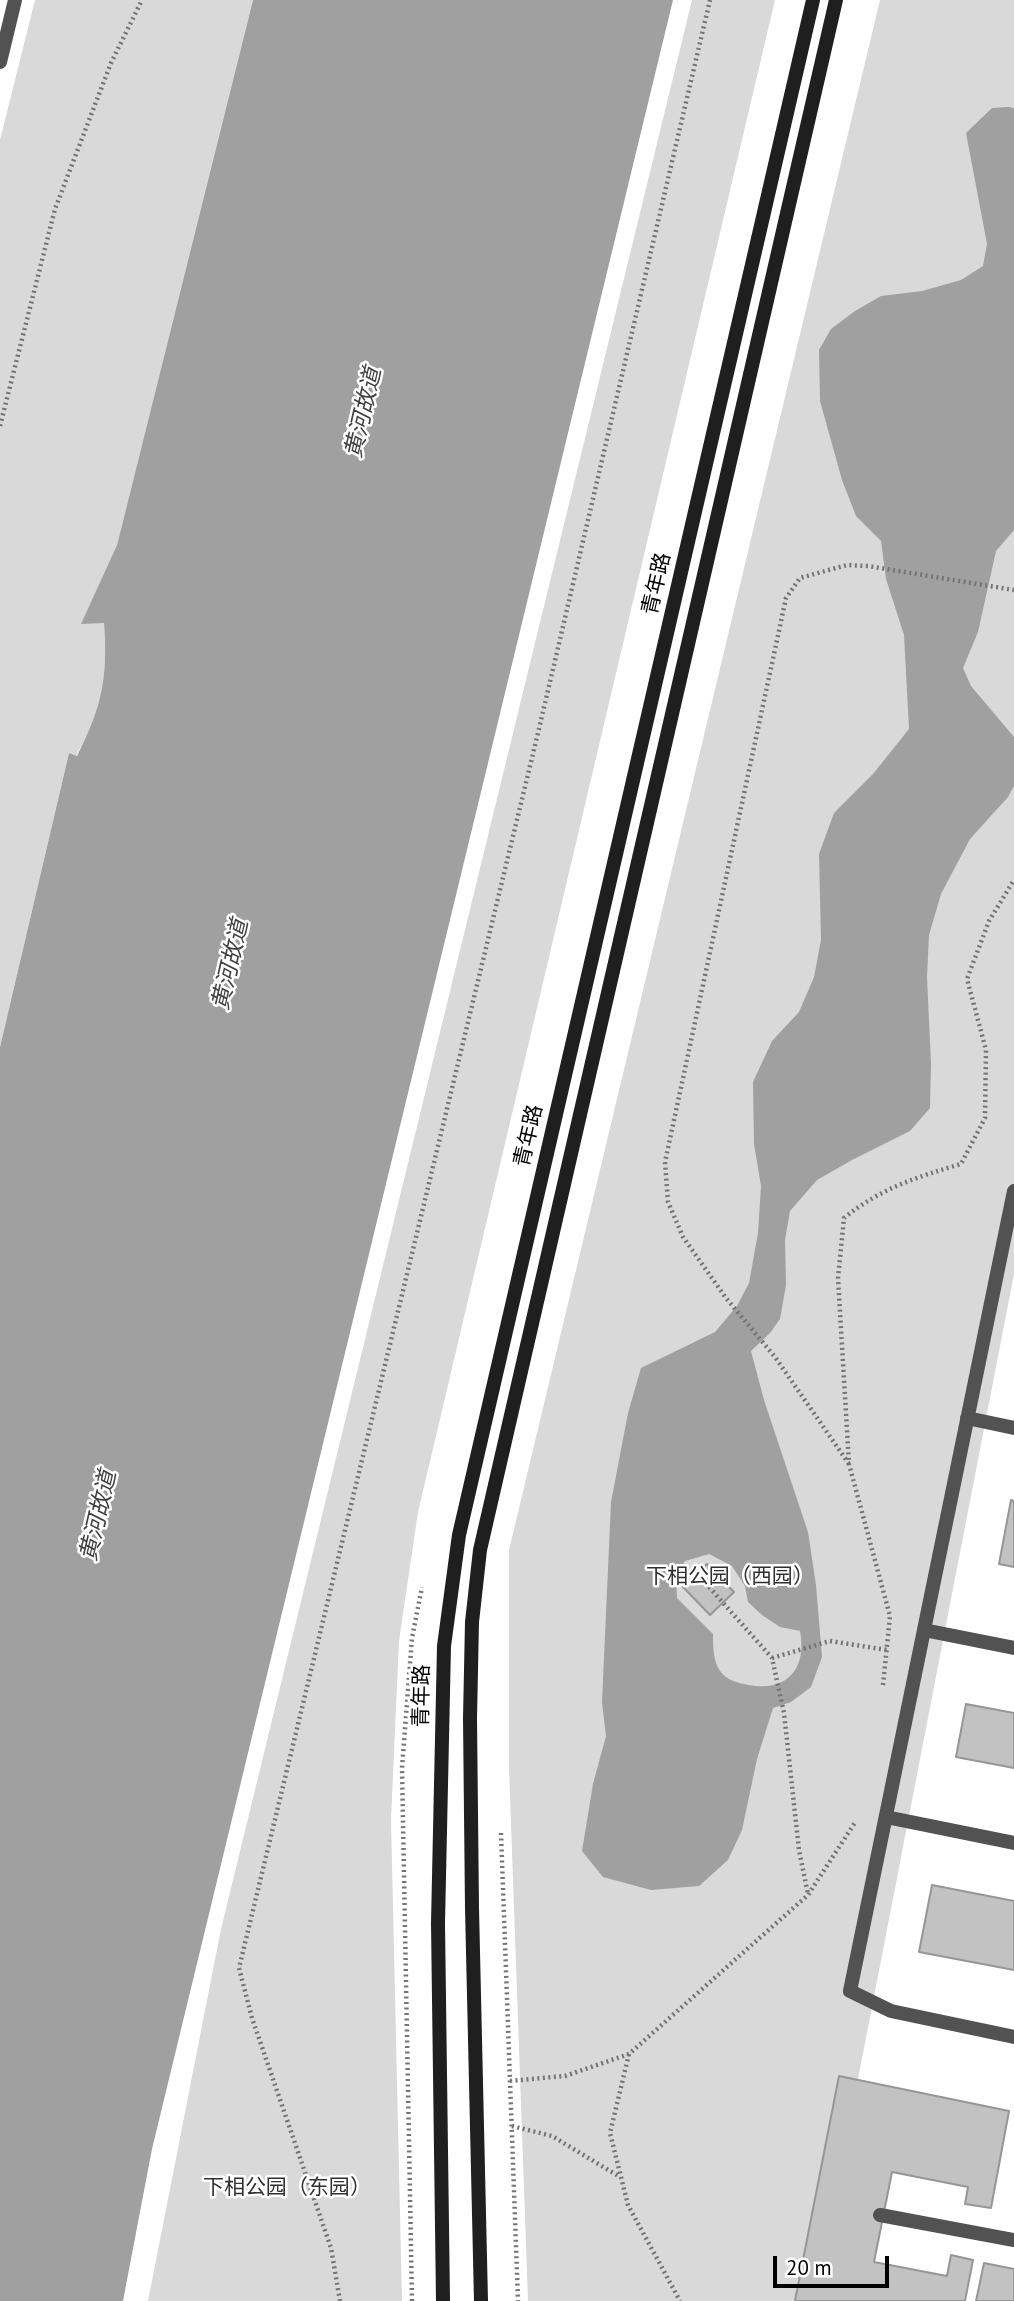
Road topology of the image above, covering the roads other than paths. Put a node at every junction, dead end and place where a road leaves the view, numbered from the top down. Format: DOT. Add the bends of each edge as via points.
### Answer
graph roads {
  1 [pos="15,0"];
  2 [pos="813,0"];
  3 [pos="836,0"];
  4 [pos="0,62"];
  5 [pos="1014,1191"];
  6 [pos="1010,1230"];
  7 [pos="967,1418"];
  8 [pos="1014,1428"];
  9 [pos="924,1630"];
  10 [pos="1014,1648"];
  11 [pos="886,1817"];
  12 [pos="1014,1843"];
  13 [pos="1014,2037"];
  14 [pos="880,2215"];
  15 [pos="1014,2240"];
  16 [pos="443,2301"];
  17 [pos="481,2301"];
  1 -- 4 [label="street"];
  2 -- 16 [label="street, 青年路" via="459,1535 444,1646 438,1923"];
  3 -- 17 [label="street, 青年路" via="480,1550 472,1622 470,1718"];
  5 -- 6 [label="street"];
  6 -- 7 [label="street"];
  7 -- 8 [label="street"];
  7 -- 9 [label="street"];
  9 -- 10 [label="street"];
  9 -- 11 [label="street"];
  11 -- 12 [label="street"];
  11 -- 13 [label="street" via="850,1991 891,2011"];
  14 -- 15 [label="street"];
}
